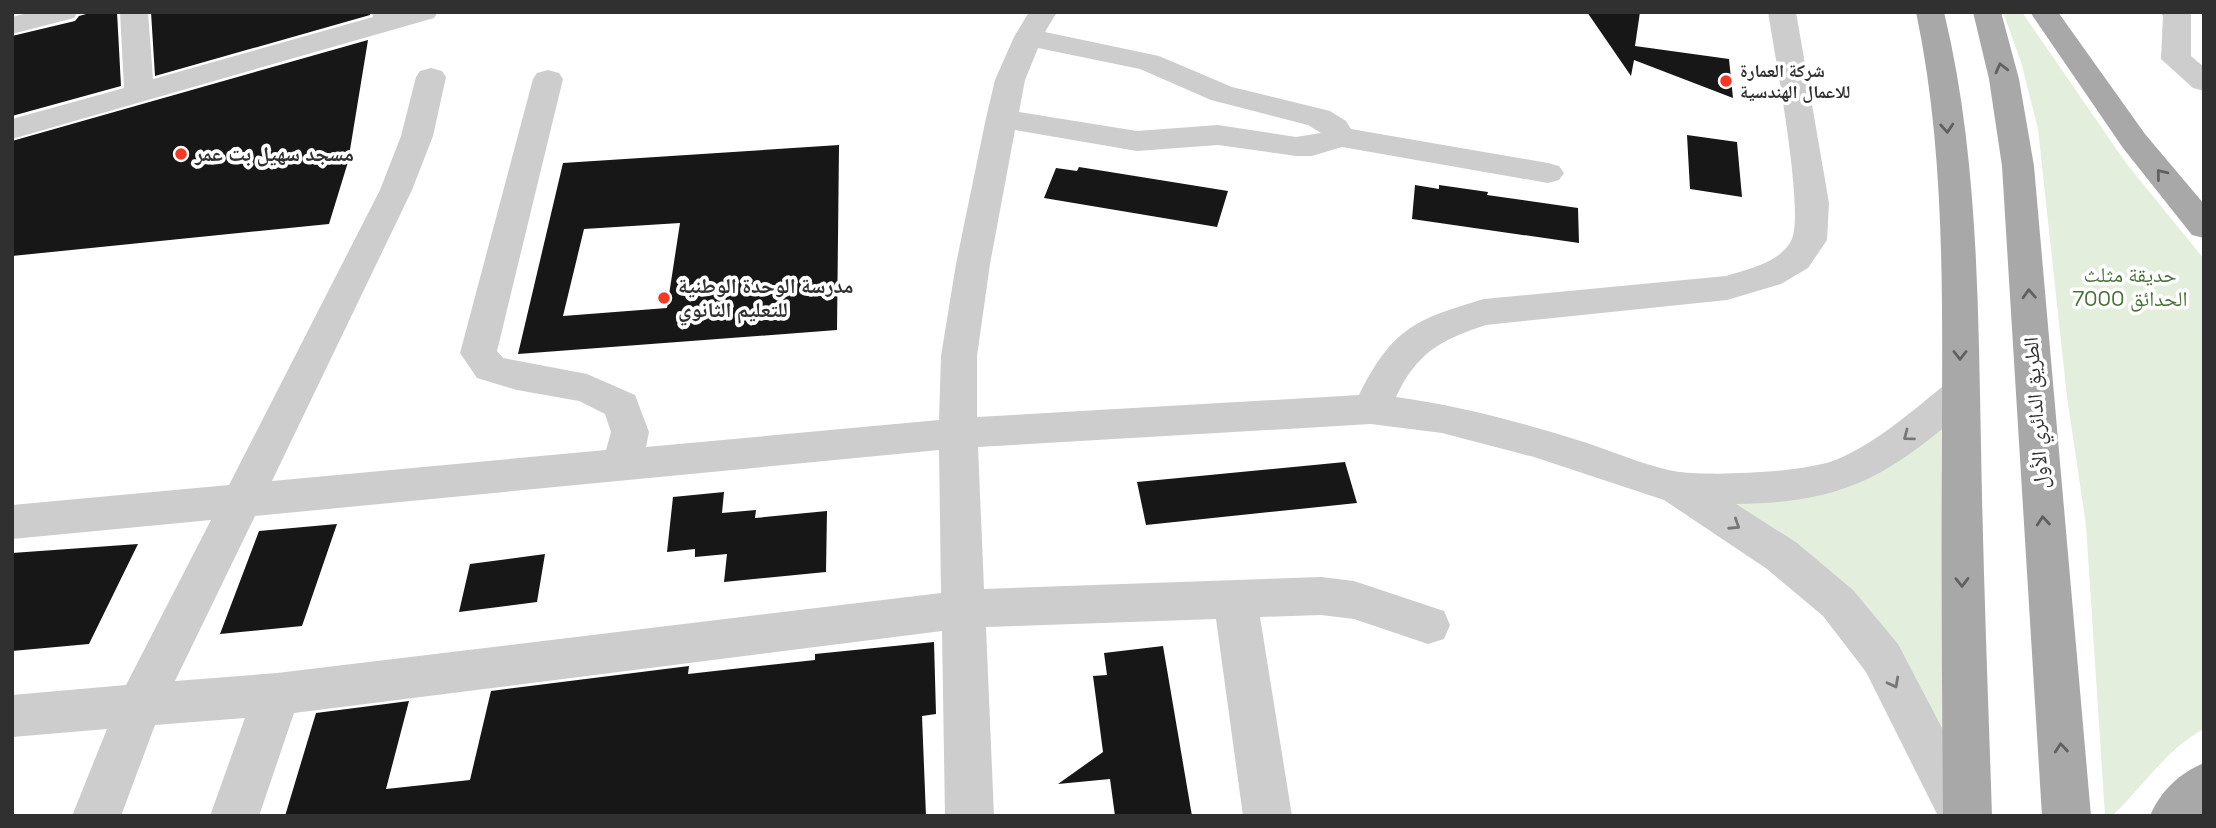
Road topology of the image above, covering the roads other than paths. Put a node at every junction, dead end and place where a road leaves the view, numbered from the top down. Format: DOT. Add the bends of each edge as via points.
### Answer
graph roads {
  1 [pos="64,12"];
  2 [pos="134,12"];
  3 [pos="424,12"];
  4 [pos="1782,12"];
  5 [pos="1930,12"];
  6 [pos="1987,12"];
  7 [pos="2044,12"];
  8 [pos="2174,12"];
  9 [pos="387,17"];
  10 [pos="1035,24"];
  11 [pos="12,26"];
  12 [pos="431,77"];
  13 [pos="548,79"];
  14 [pos="2204,82"];
  15 [pos="139,93"];
  16 [pos="1001,118"];
  17 [pos="12,129"];
  18 [pos="1338,137"];
  19 [pos="1548,173"];
  20 [pos="2204,227"];
  21 [pos="1960,393"];
  22 [pos="1371,410"];
  23 [pos="958,433"];
  24 [pos="623,463"];
  25 [pos="1678,488"];
  26 [pos="244,499"];
  27 [pos="12,522"];
  28 [pos="1235,599"];
  29 [pos="963,609"];
  30 [pos="1428,625"];
  31 [pos="276,694"];
  32 [pos="140,705"];
  33 [pos="12,716"];
  34 [pos="2204,786"];
  35 [pos="96,816"];
  36 [pos="234,816"];
  37 [pos="970,816"];
  38 [pos="1268,816"];
  39 [pos="1966,816"];
  40 [pos="2067,816"];
  41 [pos="2174,816"];
  1 -- 11 [label="street"];
  2 -- 15 [label="street"];
  3 -- 9 [label="street"];
  4 -- 22 [label="street" via="1814,203 1810,240 1796,260 1769,275 1727,288 1484,312 1436,328 1409,345"];
  5 -- 21 [label="main road, one-way" via="1943,69 1960,261"];
  40 -- 6 [label="main road, الطريق الدائري الأول, one-way" via="2018,166"];
  20 -- 7 [label="main road, one-way" via="2134,141"];
  8 -- 14 [label="street" via="2176,59"];
  9 -- 15 [label="street"];
  10 -- 16 [label="street" via="1010,80"];
  10 -- 18 [label="street" via="1149,62 1222,94 1320,118 1335,128"];
  12 -- 26 [label="street" via="417,136 396,190"];
  13 -- 24 [label="street" via="478,353 490,368 587,388 621,405 630,432"];
  15 -- 17 [label="street"];
  16 -- 18 [label="street" via="1154,141 1218,135 1312,147"];
  16 -- 23 [label="street" via="958,356"];
  18 -- 19 [label="street"];
  21 -- 25 [label="street, one-way" via="1906,439 1864,465 1821,481 1771,487"];
  21 -- 39 [label="main road, one-way"];
  22 -- 23 [label="street"];
  22 -- 25 [label="street" via="1442,418"];
  23 -- 24 [label="street"];
  23 -- 29 [label="street"];
  24 -- 26 [label="street"];
  25 -- 39 [label="street, one-way" via="1782,556 1838,603 1882,658"];
  26 -- 27 [label="street"];
  26 -- 32 [label="street"];
  28 -- 29 [label="street"];
  28 -- 30 [label="street" via="1321,596 1353,600"];
  28 -- 38 [label="street"];
  29 -- 31 [label="street"];
  29 -- 37 [label="street"];
  31 -- 32 [label="street"];
  31 -- 36 [label="street"];
  32 -- 33 [label="street"];
  32 -- 35 [label="street"];
  34 -- 41 [label="main road"];
}
